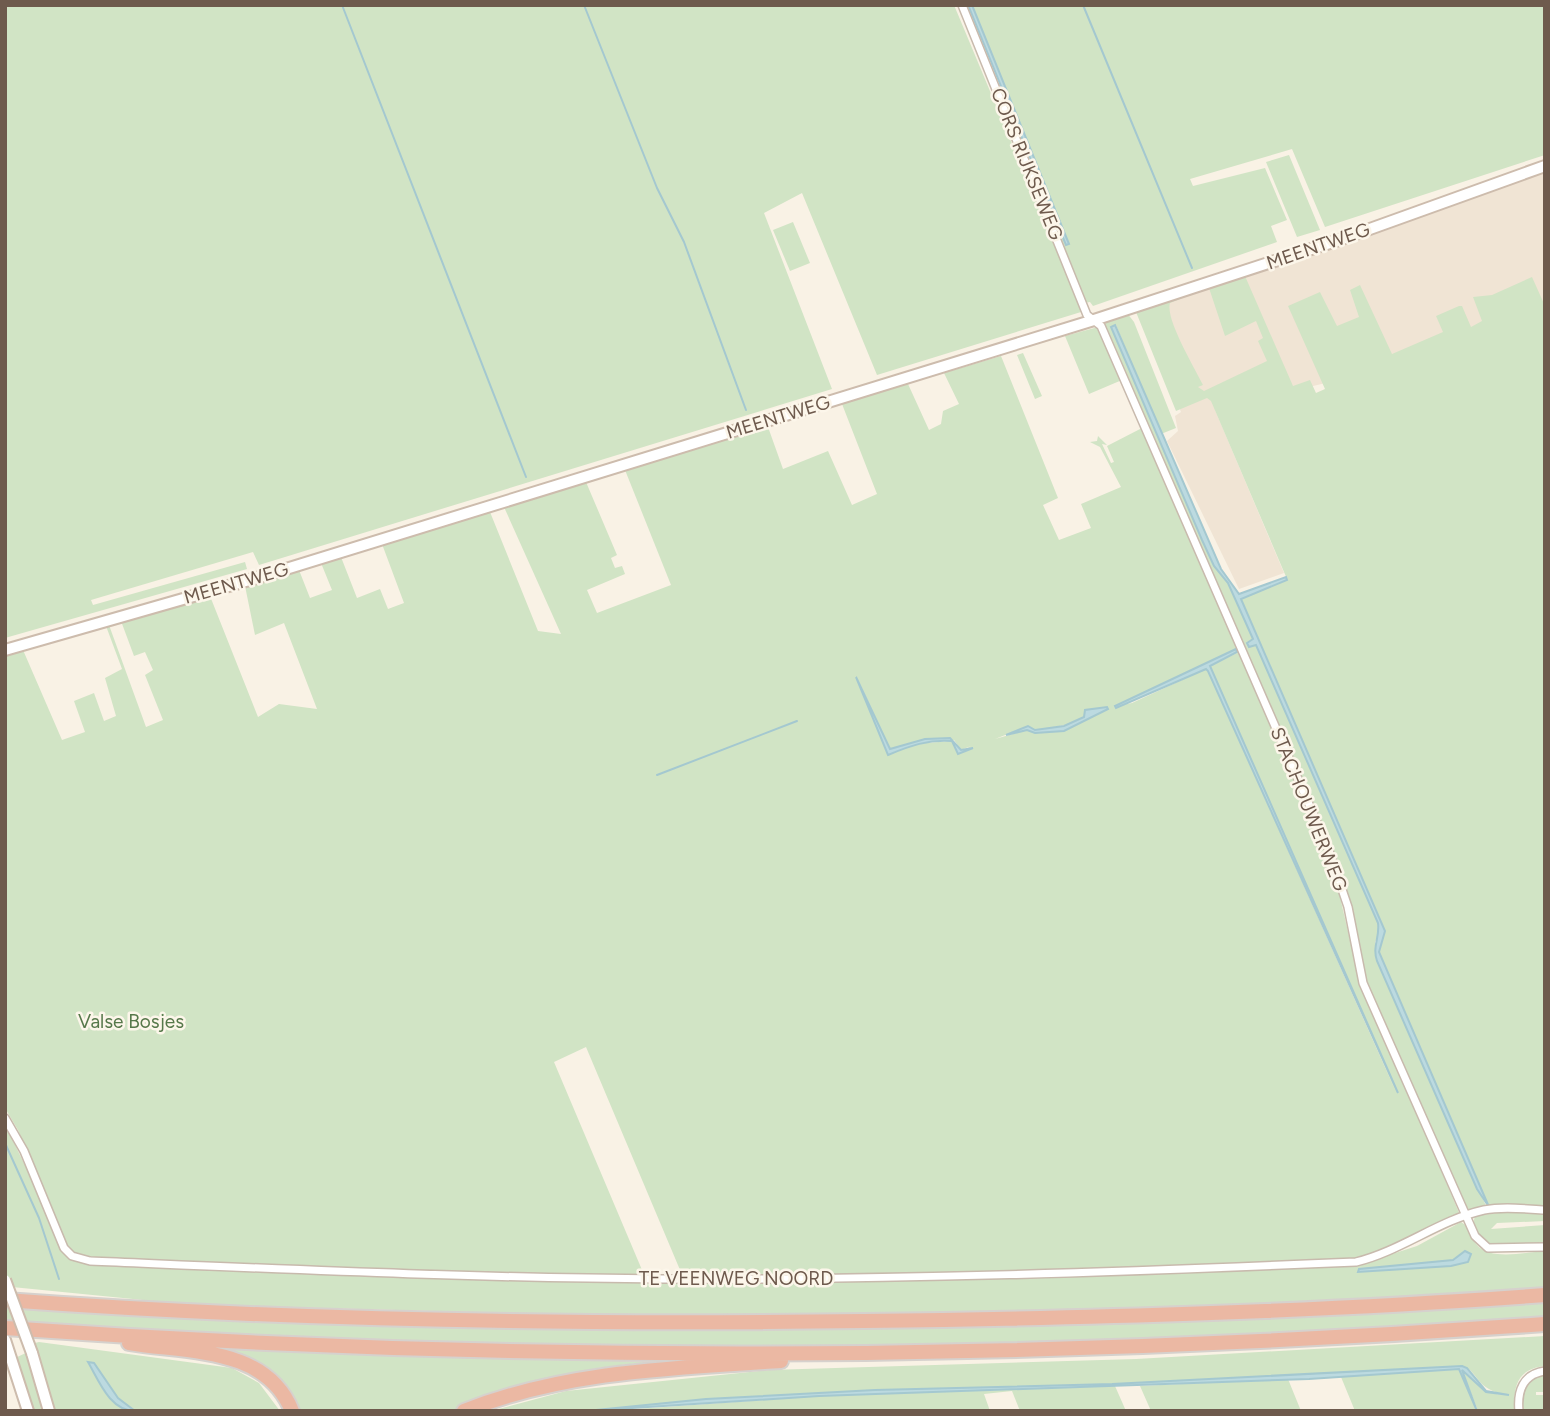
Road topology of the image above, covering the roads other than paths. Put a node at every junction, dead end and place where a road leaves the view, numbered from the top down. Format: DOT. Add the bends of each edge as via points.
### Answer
graph roads {
  1 [pos="962,5"];
  2 [pos="1545,166"];
  3 [pos="1094,320"];
  4 [pos="5,650"];
  5 [pos="5,1118"];
  6 [pos="1545,1210"];
  7 [pos="1466,1216"];
  8 [pos="1545,1247"];
  9 [pos="5,1280"];
  10 [pos="1545,1295"];
  11 [pos="5,1300"];
  12 [pos="1545,1324"];
  13 [pos="5,1328"];
  14 [pos="69,1332"];
  15 [pos="5,1340"];
  16 [pos="922,1352"];
  17 [pos="7,1356"];
  18 [pos="1545,1371"];
  19 [pos="20,1411"];
  20 [pos="28,1411"];
  21 [pos="49,1411"];
  22 [pos="292,1411"];
  23 [pos="464,1411"];
  24 [pos="1519,1411"];
  1 -- 3 [label="street, CORS RIJKSEWEG" via="1087,315"];
  2 -- 3 [label="street, MEENTWEG"];
  3 -- 4 [label="street, MEENTWEG" via="260,577"];
  3 -- 7 [label="street, STACHOUWERWEG" via="1101,326 1328,848 1349,907 1363,983"];
  5 -- 7 [label="street, TE VEENWEG NOORD" via="24,1151 64,1248 72,1256 90,1261 625,1279 1139,1272 1356,1262"];
  6 -- 7 [label="street, TE VEENWEG NOORD" via="1496,1208"];
  7 -- 8 [label="street, STACHOUWERWEG" via="1479,1244 1488,1248"];
  9 -- 21 [label="street, bridge"];
  10 -- 11 [label="highway" via="1100,1318 654,1324 394,1320"];
  12 -- 16 [label="highway" via="1246,1342"];
  13 -- 14 [label="highway"];
  14 -- 16 [label="highway" via="407,1348"];
  14 -- 22 [label="highway" via="247,1363 270,1378"];
  15 -- 17 [label="street"];
  16 -- 23 [label="highway" via="640,1370 530,1388"];
  17 -- 19 [label="street"];
  17 -- 20 [label="street"];
  18 -- 24 [label="street" via="1526,1380 1520,1389"];
}
